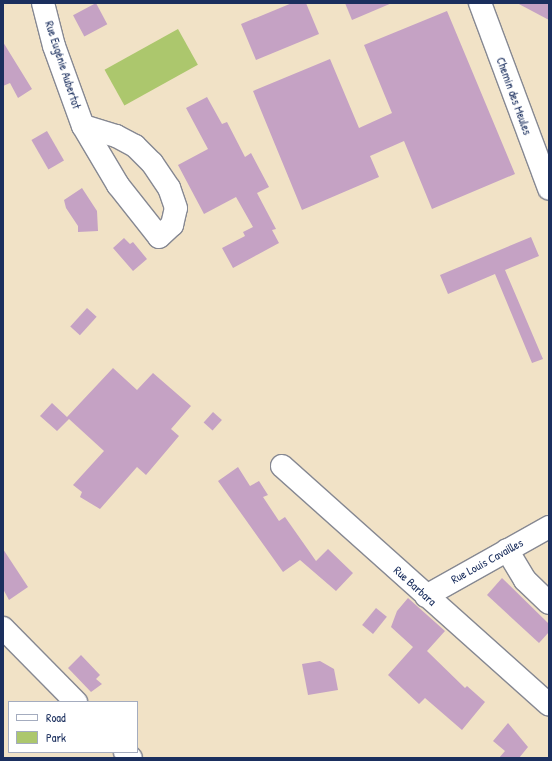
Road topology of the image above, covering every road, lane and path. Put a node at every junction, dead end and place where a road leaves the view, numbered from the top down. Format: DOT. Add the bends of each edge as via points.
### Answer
graph roads {
  1 [pos="43,3"];
  2 [pos="480,3"];
  3 [pos="83,126"];
  4 [pos="549,189"];
  5 [pos="282,466"];
  6 [pos="549,527"];
  7 [pos="507,550"];
  8 [pos="426,596"];
  9 [pos="549,603"];
  10 [pos="3,628"];
  11 [pos="75,701"];
  12 [pos="549,705"];
  1 -- 3 [label="street, Rue Eugénie Aubertot" via="54,46"];
  2 -- 4 [label="street, Chemin des Meules"];
  3 -- 3 [label="street, Rue Eugénie Aubertot" via="116,136 135,146 152,164 168,188 176,208 172,225 159,237 118,185"];
  5 -- 8 [label="street, Rue Barbara"];
  6 -- 7 [label="street, Rue Louis Cavailles"];
  7 -- 8 [label="street, Rue Louis Cavailles"];
  7 -- 9 [label="street" via="524,580"];
  8 -- 12 [label="street, Rue Barbara"];
  10 -- 11 [label="street"];
}
